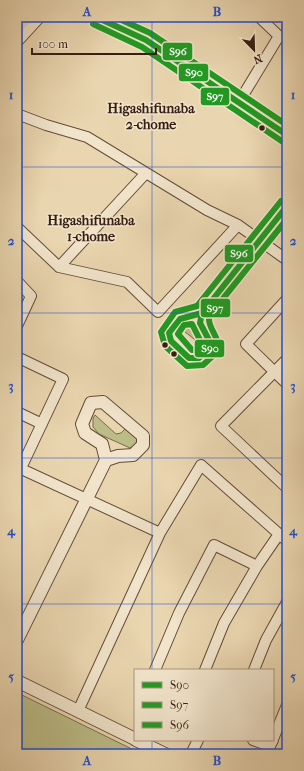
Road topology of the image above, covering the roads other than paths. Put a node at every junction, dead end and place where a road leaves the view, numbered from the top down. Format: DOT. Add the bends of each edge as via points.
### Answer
graph roads {
  1 [pos="24,17"];
  2 [pos="40,17"];
  3 [pos="96,17"];
  4 [pos="259,17"];
  5 [pos="17,24"];
  6 [pos="17,42"];
  7 [pos="239,102"];
  8 [pos="17,114"];
  9 [pos="287,135"];
  10 [pos="146,173"];
  11 [pos="287,206"];
  12 [pos="238,225"];
  13 [pos="17,227"];
  14 [pos="259,239"];
  15 [pos="287,260"];
  16 [pos="59,267"];
  17 [pos="17,281"];
  18 [pos="287,299"];
  19 [pos="202,312"];
  20 [pos="17,326"];
  21 [pos="17,357"];
  22 [pos="287,359"];
  23 [pos="275,372"];
  24 [pos="287,384"];
  25 [pos="17,412"];
  26 [pos="42,424"];
  27 [pos="106,460"];
  28 [pos="19,467"];
  29 [pos="287,488"];
  30 [pos="87,499"];
  31 [pos="160,533"];
  32 [pos="283,538"];
  33 [pos="257,566"];
  34 [pos="287,602"];
  35 [pos="17,640"];
  36 [pos="155,669"];
  37 [pos="205,669"];
  38 [pos="254,669"];
  39 [pos="17,682"];
  40 [pos="287,705"];
  41 [pos="78,712"];
  42 [pos="274,737"];
  43 [pos="134,739"];
  44 [pos="138,741"];
  45 [pos="198,741"];
  46 [pos="257,741"];
  47 [pos="272,741"];
  48 [pos="165,754"];
  49 [pos="191,754"];
  1 -- 5 [label="main road"];
  2 -- 6 [label="street"];
  3 -- 7 [label="main road" via="146,40"];
  4 -- 7 [label="street" via="279,36"];
  7 -- 9 [label="main road"];
  8 -- 10 [label="street" via="87,137"];
  10 -- 12 [label="street"];
  10 -- 16 [label="street"];
  11 -- 14 [label="main road"];
  12 -- 14 [label="street"];
  12 -- 16 [label="street" via="158,312 127,282"];
  13 -- 16 [label="street"];
  14 -- 15 [label="street"];
  14 -- 19 [label="main road"];
  17 -- 20 [label="street" via="31,296"];
  18 -- 23 [label="street" via="246,344"];
  21 -- 26 [label="street" via="63,379"];
  22 -- 23 [label="street"];
  23 -- 24 [label="street"];
  23 -- 29 [label="street" via="221,426"];
  25 -- 26 [label="street"];
  26 -- 28 [label="street"];
  27 -- 27 [label="street" via="102,444 85,433 82,424 91,403 104,402 143,436 143,445 133,455"];
  27 -- 30 [label="street"];
  28 -- 30 [label="street"];
  30 -- 31 [label="street"];
  30 -- 35 [label="street"];
  31 -- 32 [label="street" via="201,465"];
  31 -- 41 [label="street"];
  32 -- 33 [label="street"];
  33 -- 36 [label="street" via="214,545 179,613"];
  33 -- 37 [label="street" via="224,623"];
  34 -- 38 [label="street" via="266,640"];
  39 -- 41 [label="street"];
  40 -- 42 [label="street"];
  41 -- 43 [label="street"];
  44 -- 48 [label="street"];
  45 -- 49 [label="street"];
  46 -- 47 [label="street" via="270,746"];
}
